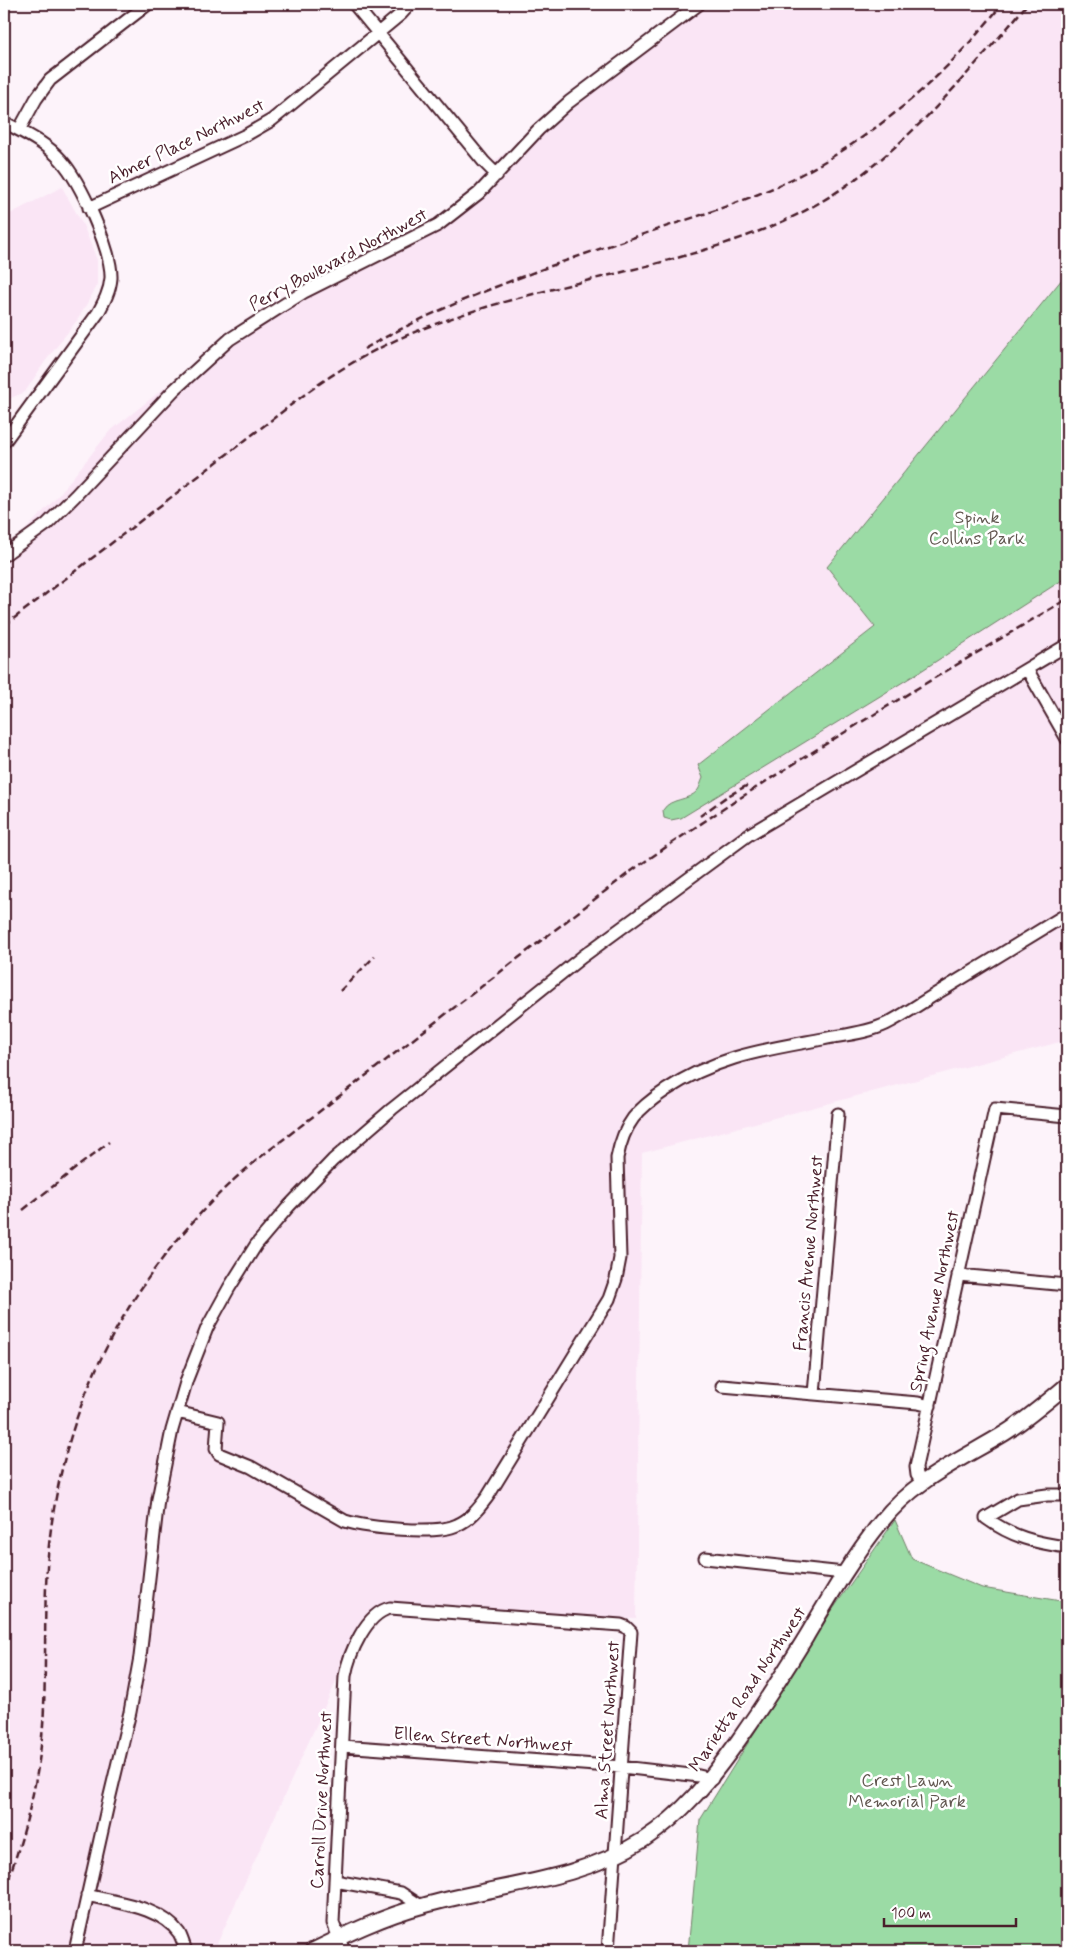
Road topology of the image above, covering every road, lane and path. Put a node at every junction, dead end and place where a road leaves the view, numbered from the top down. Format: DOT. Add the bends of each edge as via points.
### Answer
graph roads {
  1 [pos="148,4"];
  2 [pos="354,4"];
  3 [pos="410,4"];
  4 [pos="699,4"];
  5 [pos="378,33"];
  6 [pos="4,122"];
  7 [pos="19,130"];
  8 [pos="497,175"];
  9 [pos="89,208"];
  10 [pos="4,442"];
  11 [pos="5,553"];
  12 [pos="1067,645"];
  13 [pos="1027,669"];
  14 [pos="1067,739"];
  15 [pos="1067,914"];
  16 [pos="838,1114"];
  17 [pos="1067,1116"];
  18 [pos="958,1275"];
  19 [pos="1067,1285"];
  20 [pos="1067,1385"];
  21 [pos="722,1386"];
  22 [pos="814,1394"];
  23 [pos="930,1406"];
  24 [pos="177,1412"];
  25 [pos="922,1482"];
  26 [pos="1067,1495"];
  27 [pos="1067,1547"];
  28 [pos="705,1558"];
  29 [pos="844,1573"];
  30 [pos="353,1649"];
  31 [pos="342,1746"];
  32 [pos="622,1767"];
  33 [pos="712,1779"];
  34 [pos="615,1855"];
  35 [pos="335,1881"];
  36 [pos="87,1895"];
  37 [pos="421,1906"];
  38 [pos="341,1945"];
  39 [pos="75,1951"];
  40 [pos="186,1951"];
  41 [pos="312,1951"];
  42 [pos="608,1951"];
  1 -- 7 [label="street" via="50,80"];
  2 -- 5 [label="street"];
  3 -- 5 [label="street, Abner Place Northwest"];
  4 -- 8 [label="street, Perry Boulevard Northwest" via="569,102"];
  5 -- 8 [label="street"];
  5 -- 9 [label="street, Abner Place Northwest" via="272,120"];
  6 -- 7 [label="street"];
  7 -- 9 [label="street" via="42,143 61,160"];
  8 -- 11 [label="street, Perry Boulevard Northwest" via="438,225 304,292 230,339 174,390 47,524"];
  9 -- 10 [label="street" via="110,258 111,279 106,298 98,314"];
  12 -- 13 [label="street"];
  13 -- 14 [label="street"];
  13 -- 24 [label="street" via="748,835 582,957 333,1160 256,1245 228,1288 207,1328"];
  15 -- 24 [label="street" via="885,1024 848,1035 725,1059 675,1084 647,1102 634,1115 620,1141 616,1158 620,1258 608,1298 488,1496 475,1514 457,1526 421,1530 345,1522 251,1467 219,1454 216,1449 218,1422"];
  16 -- 22 [label="street, Francis Avenue Northwest"];
  17 -- 18 [label="street, Spring Avenue Northwest" via="995,1109"];
  18 -- 19 [label="street"];
  18 -- 23 [label="street, Spring Avenue Northwest"];
  20 -- 25 [label="main road, Marietta Road Northwest" via="1006,1432"];
  21 -- 22 [label="street"];
  22 -- 23 [label="street"];
  23 -- 25 [label="street, Spring Avenue Northwest" via="916,1467"];
  24 -- 36 [label="street" via="158,1499 140,1657 130,1712"];
  25 -- 29 [label="main road, Marietta Road Northwest" via="882,1520"];
  26 -- 27 [label="street" via="1018,1499 986,1518 1022,1538"];
  28 -- 29 [label="street"];
  29 -- 33 [label="main road, Marietta Road Northwest" via="788,1667"];
  30 -- 31 [label="street, Carroll Drive Northwest" via="345,1676"];
  30 -- 32 [label="street, Alma Street Northwest" via="377,1613 390,1608 626,1626 632,1637"];
  31 -- 32 [label="street, Ellen Street Northwest"];
  31 -- 35 [label="street, Carroll Drive Northwest"];
  32 -- 33 [label="street, Ellen Street Northwest"];
  32 -- 34 [label="street, Alma Street Northwest"];
  33 -- 34 [label="main road, Marietta Road Northwest" via="666,1823"];
  34 -- 37 [label="main road, Marietta Road Northwest" via="565,1874"];
  34 -- 42 [label="street, Alma Street Northwest"];
  35 -- 37 [label="street" via="401,1893"];
  35 -- 38 [label="street, Carroll Drive Northwest" via="333,1923"];
  36 -- 39 [label="street"];
  36 -- 40 [label="street" via="151,1912 170,1923 180,1934"];
  37 -- 38 [label="main road, Marietta Road Northwest"];
  38 -- 41 [label="main road, Marietta Road Northwest"];
}
